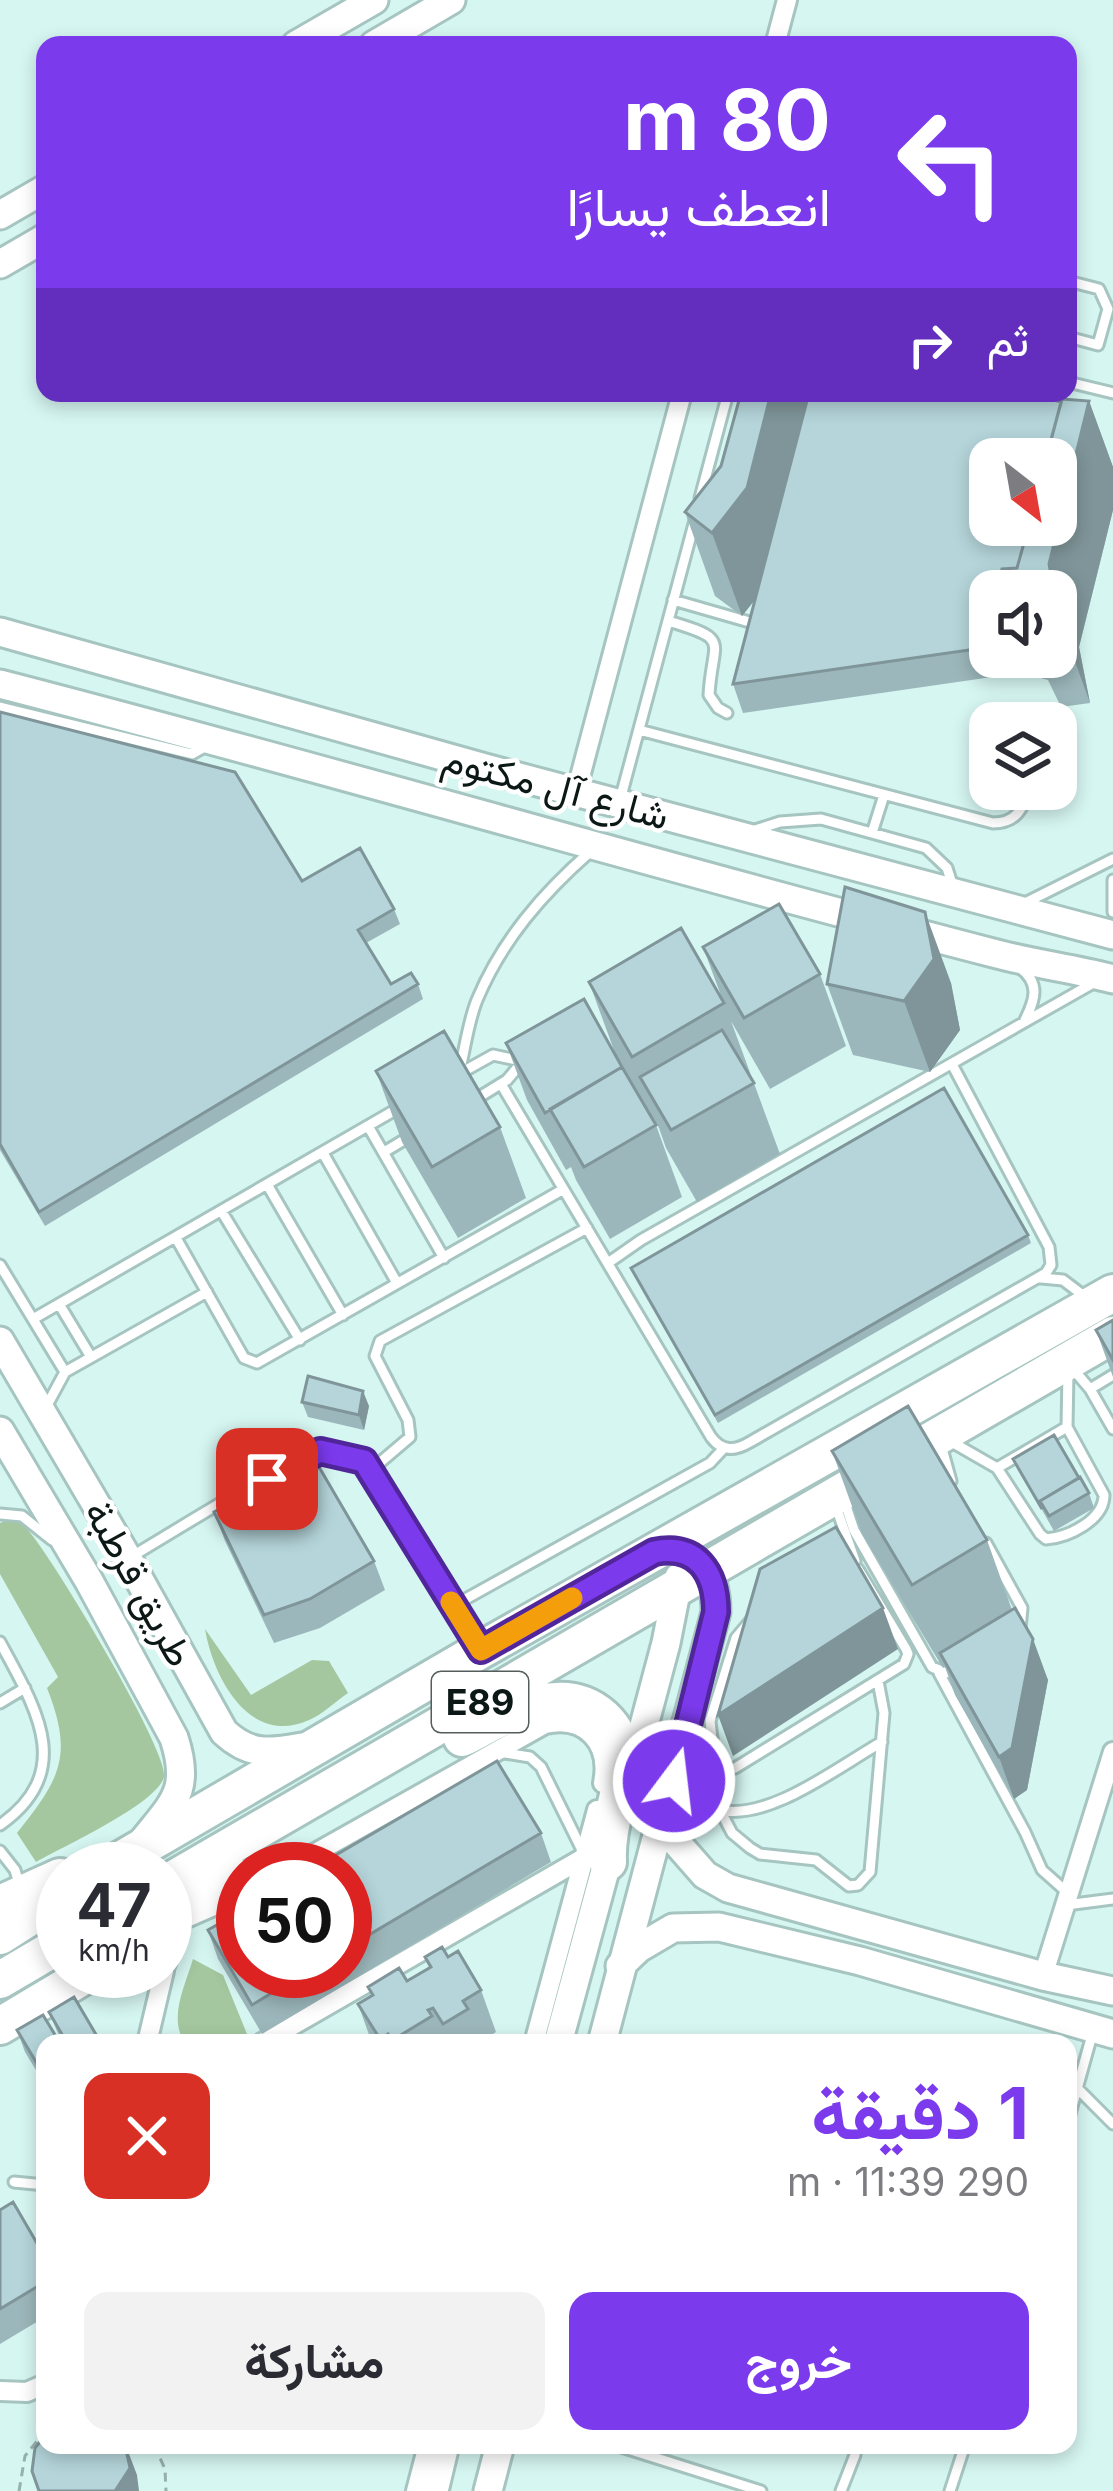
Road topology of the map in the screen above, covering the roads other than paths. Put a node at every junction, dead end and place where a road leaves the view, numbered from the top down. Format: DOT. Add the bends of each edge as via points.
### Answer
graph roads {
  1 [pos="374,0"];
  2 [pos="451,0"];
  3 [pos="788,0"];
  4 [pos="312,36"];
  5 [pos="389,36"];
  6 [pos="778,36"];
  7 [pos="36,194"];
  8 [pos="0,215"];
  9 [pos="36,243"];
  10 [pos="0,264"];
  11 [pos="1077,283"];
  12 [pos="1077,339"];
  13 [pos="1098,345"];
  14 [pos="1113,349"];
  15 [pos="1077,384"];
  16 [pos="1113,393"];
  17 [pos="680,402"];
  18 [pos="726,402"];
  19 [pos="719,500"];
  20 [pos="699,504"];
  21 [pos="674,600"];
  22 [pos="668,621"];
  23 [pos="752,623"];
  24 [pos="0,632"];
  25 [pos="0,684"];
  26 [pos="0,707"];
  27 [pos="727,712"];
  28 [pos="42,718"];
  29 [pos="0,719"];
  30 [pos="639,730"];
  31 [pos="217,740"];
  32 [pos="260,751"];
  33 [pos="485,768"];
  34 [pos="576,792"];
  35 [pos="884,795"];
  36 [pos="619,804"];
  37 [pos="1021,810"];
  38 [pos="872,833"];
  39 [pos="742,836"];
  40 [pos="595,847"];
  41 [pos="1113,859"];
  42 [pos="1113,880"];
  43 [pos="955,895"];
  44 [pos="1004,908"];
  45 [pos="1113,912"];
  46 [pos="1113,935"];
  47 [pos="1002,956"];
  48 [pos="1109,978"];
  49 [pos="1022,1025"];
  50 [pos="543,1050"];
  51 [pos="522,1062"];
  52 [pos="953,1066"];
  53 [pos="459,1074"];
  54 [pos="442,1083"];
  55 [pos="501,1084"];
  56 [pos="409,1102"];
  57 [pos="462,1106"];
  58 [pos="368,1126"];
  59 [pos="423,1130"];
  60 [pos="384,1152"];
  61 [pos="323,1153"];
  62 [pos="268,1186"];
  63 [pos="562,1190"];
  64 [pos="222,1212"];
  65 [pos="587,1228"];
  66 [pos="176,1238"];
  67 [pos="445,1258"];
  68 [pos="608,1263"];
  69 [pos="0,1265"];
  70 [pos="1039,1278"];
  71 [pos="397,1283"];
  72 [pos="207,1292"];
  73 [pos="59,1304"];
  74 [pos="1105,1311"];
  75 [pos="343,1315"];
  76 [pos="33,1319"];
  77 [pos="300,1340"];
  78 [pos="0,1341"];
  79 [pos="91,1357"];
  80 [pos="1064,1362"];
  81 [pos="990,1363"];
  82 [pos="65,1372"];
  83 [pos="1113,1376"];
  84 [pos="1090,1389"];
  85 [pos="42,1413"];
  86 [pos="1067,1427"];
  87 [pos="1113,1429"];
  88 [pos="0,1431"];
  89 [pos="941,1434"];
  90 [pos="724,1448"];
  91 [pos="251,1452"];
  92 [pos="1080,1453"];
  93 [pos="1064,1462"];
  94 [pos="997,1468"];
  95 [pos="370,1471"];
  96 [pos="947,1474"];
  97 [pos="1092,1474"];
  98 [pos="267,1479"];
  99 [pos="1032,1481"];
  100 [pos="1076,1484"];
  101 [pos="929,1485"];
  102 [pos="1016,1491"];
  103 [pos="958,1493"];
  104 [pos="839,1494"];
  105 [pos="1044,1502"];
  106 [pos="1028,1512"];
  107 [pos="0,1514"];
  108 [pos="873,1519"];
  109 [pos="854,1530"];
  110 [pos="980,1531"];
  111 [pos="844,1537"];
  112 [pos="748,1547"];
  113 [pos="128,1559"];
  114 [pos="681,1566"];
  115 [pos="619,1572"];
  116 [pos="87,1577"];
  117 [pos="454,1606"];
  118 [pos="759,1614"];
  119 [pos="1013,1635"];
  120 [pos="0,1642"];
  121 [pos="481,1650"];
  122 [pos="973,1658"];
  123 [pos="938,1672"];
  124 [pos="878,1681"];
  125 [pos="25,1688"];
  126 [pos="0,1703"];
  127 [pos="325,1742"];
  128 [pos="882,1742"];
  129 [pos="1113,1752"];
  130 [pos="494,1753"];
  131 [pos="677,1764"];
  132 [pos="718,1772"];
  133 [pos="340,1782"];
  134 [pos="720,1810"];
  135 [pos="283,1815"];
  136 [pos="0,1825"];
  137 [pos="662,1826"];
  138 [pos="134,1842"];
  139 [pos="150,1842"];
  140 [pos="335,1842"];
  141 [pos="0,1850"];
  142 [pos="597,1860"];
  143 [pos="192,1894"];
  144 [pos="10,1899"];
  145 [pos="1067,1899"];
  146 [pos="1113,1899"];
  147 [pos="36,1913"];
  148 [pos="891,1935"];
  149 [pos="0,1936"];
  150 [pos="36,1959"];
  151 [pos="872,1965"];
  152 [pos="620,1966"];
  153 [pos="1042,1976"];
  154 [pos="0,1980"];
  155 [pos="1113,1991"];
  156 [pos="47,1998"];
  157 [pos="156,1998"];
  158 [pos="0,2026"];
  159 [pos="1103,2032"];
  160 [pos="149,2033"];
  161 [pos="278,2034"];
  162 [pos="537,2034"];
  163 [pos="560,2034"];
  164 [pos="604,2034"];
  165 [pos="1078,2090"];
  166 [pos="1113,2124"];
  167 [pos="14,2182"];
  168 [pos="36,2184"];
  169 [pos="36,2388"];
  170 [pos="0,2391"];
  171 [pos="426,2454"];
  172 [pos="444,2454"];
  173 [pos="498,2454"];
  174 [pos="643,2454"];
  175 [pos="962,2454"];
  176 [pos="855,2455"];
  177 [pos="416,2491"];
  178 [pos="434,2491"];
  179 [pos="488,2491"];
  180 [pos="760,2491"];
  181 [pos="841,2491"];
  182 [pos="950,2491"];
  1 -- 4 [label="main road"];
  2 -- 5 [label="main road"];
  3 -- 6 [label="street"];
  7 -- 8 [label="main road"];
  9 -- 10 [label="main road"];
  11 -- 13 [label="lane" via="1104,295 1108,315"];
  12 -- 13 [label="lane"];
  13 -- 14 [label="lane"];
  15 -- 16 [label="lane"];
  17 -- 34 [label="street"];
  18 -- 20 [label="lane"];
  19 -- 20 [label="lane"];
  20 -- 21 [label="lane"];
  21 -- 22 [label="lane"];
  21 -- 23 [label="lane"];
  22 -- 27 [label="lane" via="715,642 710,695"];
  22 -- 30 [label="lane"];
  24 -- 33 [label="main road, شارع آل مكتوم"];
  25 -- 31 [label="main road, شارع آل مكتوم"];
  26 -- 28 [label="lane"];
  28 -- 29 [label="lane"];
  28 -- 31 [label="lane" via="150,750 191,754"];
  30 -- 35 [label="lane"];
  30 -- 36 [label="lane"];
  31 -- 32 [label="main road, شارع آل مكتوم"];
  32 -- 33 [label="main road" via="253,732 270,722 430,767"];
  32 -- 40 [label="main road, شارع آل مكتوم"];
  33 -- 34 [label="main road, شارع آل مكتوم"];
  34 -- 36 [label="main road, شارع آل مكتوم"];
  35 -- 37 [label="lane" via="1000,824"];
  35 -- 38 [label="lane"];
  36 -- 39 [label="main road, شارع آل مكتوم"];
  38 -- 39 [label="lane" via="801,819"];
  38 -- 43 [label="lane" via="938,856"];
  39 -- 43 [label="main road, شارع آل مكتوم"];
  40 -- 47 [label="main road, شارع آل مكتوم"];
  40 -- 53 [label="lane" via="516,928 476,1002"];
  41 -- 44 [label="lane"];
  42 -- 45 [label="lane"];
  43 -- 44 [label="main road, شارع آل مكتوم"];
  44 -- 46 [label="main road, شارع آل مكتوم"];
  47 -- 48 [label="main road, شارع آل مكتوم"];
  47 -- 49 [label="lane" via="1035,988"];
  48 -- 49 [label="lane"];
  49 -- 52 [label="lane"];
  50 -- 51 [label="lane"];
  51 -- 53 [label="lane" via="494,1055"];
  51 -- 55 [label="lane"];
  52 -- 68 [label="lane"];
  52 -- 70 [label="lane" via="1049,1247 1051,1265"];
  53 -- 54 [label="lane"];
  55 -- 57 [label="lane"];
  55 -- 63 [label="lane"];
  56 -- 58 [label="lane"];
  58 -- 60 [label="lane"];
  58 -- 61 [label="lane"];
  59 -- 60 [label="lane"];
  60 -- 67 [label="lane"];
  61 -- 62 [label="lane"];
  61 -- 71 [label="lane"];
  62 -- 64 [label="lane"];
  62 -- 75 [label="lane"];
  63 -- 65 [label="lane"];
  63 -- 67 [label="lane"];
  64 -- 66 [label="lane"];
  64 -- 77 [label="lane"];
  65 -- 68 [label="lane"];
  65 -- 95 [label="lane" via="380,1341 375,1356 410,1437"];
  66 -- 72 [label="lane"];
  66 -- 73 [label="lane"];
  67 -- 71 [label="lane"];
  68 -- 90 [label="lane"];
  69 -- 76 [label="lane"];
  70 -- 74 [label="lane" via="1075,1286"];
  70 -- 90 [label="lane" via="739,1449"];
  71 -- 75 [label="lane"];
  72 -- 77 [label="lane" via="250,1362"];
  72 -- 79 [label="lane"];
  73 -- 76 [label="lane"];
  73 -- 79 [label="lane"];
  74 -- 80 [label="highway, E89"];
  74 -- 81 [label="highway, E89"];
  75 -- 77 [label="lane"];
  76 -- 82 [label="lane"];
  78 -- 85 [label="main road, طريق قرطبة"];
  79 -- 82 [label="lane"];
  80 -- 84 [label="lane"];
  80 -- 86 [label="lane"];
  80 -- 89 [label="highway, E89"];
  81 -- 112 [label="highway" via="962,1389 723,1531 728,1549"];
  81 -- 114 [label="highway, E89" via="707,1522"];
  82 -- 85 [label="lane"];
  83 -- 84 [label="lane"];
  84 -- 87 [label="lane"];
  85 -- 113 [label="main road, طريق قرطبة"];
  86 -- 92 [label="lane"];
  86 -- 94 [label="lane"];
  88 -- 116 [label="main road, طريق قرطبة"];
  89 -- 94 [label="lane"];
  89 -- 96 [label="lane"];
  89 -- 104 [label="highway, E89"];
  90 -- 117 [label="lane"];
  91 -- 98 [label="lane"];
  92 -- 93 [label="lane"];
  92 -- 97 [label="lane"];
  94 -- 102 [label="lane"];
  95 -- 98 [label="lane" via="364,1461 320,1451"];
  95 -- 117 [label="lane"];
  96 -- 101 [label="lane"];
  96 -- 103 [label="lane"];
  97 -- 100 [label="lane"];
  97 -- 106 [label="lane" via="1105,1505 1060,1538 1046,1539"];
  98 -- 113 [label="lane"];
  99 -- 102 [label="lane"];
  102 -- 106 [label="lane"];
  104 -- 109 [label="lane"];
  104 -- 111 [label="lane"];
  104 -- 112 [label="highway, E89"];
  105 -- 106 [label="lane"];
  107 -- 116 [label="lane" via="35,1524"];
  108 -- 109 [label="lane"];
  109 -- 111 [label="lane"];
  109 -- 123 [label="lane"];
  110 -- 119 [label="lane" via="1022,1608"];
  111 -- 124 [label="lane" via="908,1654"];
  112 -- 114 [label="highway, E89"];
  113 -- 116 [label="main road"];
  113 -- 127 [label="main road, طريق قرطبة" via="231,1739 267,1754"];
  114 -- 115 [label="highway, E89"];
  114 -- 131 [label="main road" via="715,1585 714,1625"];
  114 -- 133 [label="highway, E89"];
  114 -- 142 [label="main road"];
  115 -- 121 [label="highway, E89"];
  115 -- 133 [label="highway" via="640,1576 640,1593 412,1724"];
  116 -- 138 [label="main road, طريق قرطبة" via="181,1758 182,1786"];
  117 -- 121 [label="lane"];
  118 -- 132 [label="lane" via="740,1631 710,1721"];
  120 -- 125 [label="lane"];
  121 -- 127 [label="highway, E89"];
  122 -- 123 [label="lane"];
  123 -- 145 [label="lane" via="1042,1870"];
  124 -- 128 [label="lane"];
  124 -- 132 [label="lane"];
  125 -- 126 [label="lane"];
  125 -- 136 [label="lane" via="43,1734 44,1764 27,1803"];
  127 -- 139 [label="highway, E89"];
  128 -- 134 [label="lane" via="775,1803"];
  128 -- 134 [label="lane" via="870,1872 858,1885 841,1883 816,1860 760,1854 732,1833"];
  129 -- 145 [label="street"];
  130 -- 140 [label="street"];
  130 -- 142 [label="lane" via="518,1753 541,1767"];
  130 -- 142 [label="street" via="551,1722 592,1734 605,1756"];
  131 -- 132 [label="lane"];
  131 -- 137 [label="main road"];
  132 -- 134 [label="lane"];
  133 -- 135 [label="highway, E89"];
  135 -- 142 [label="highway" via="373,1782 524,1707 573,1702 611,1725 624,1758"];
  135 -- 143 [label="highway, E89" via="230,1846 217,1876"];
  137 -- 148 [label="main road" via="685,1857 728,1888"];
  137 -- 152 [label="main road"];
  141 -- 144 [label="lane" via="15,1870"];
  142 -- 161 [label="street" via="544,1882"];
  142 -- 162 [label="street"];
  142 -- 163 [label="main road"];
  145 -- 146 [label="lane"];
  145 -- 153 [label="street"];
  147 -- 149 [label="highway"];
  148 -- 151 [label="main road" via="862,1945"];
  148 -- 153 [label="main road"];
  150 -- 154 [label="highway"];
  151 -- 152 [label="main road" via="694,1924 655,1937"];
  151 -- 159 [label="main road"];
  152 -- 164 [label="main road"];
  153 -- 155 [label="main road"];
  156 -- 158 [label="highway"];
  157 -- 160 [label="street"];
  159 -- 165 [label="lane"];
  165 -- 166 [label="lane"];
  167 -- 168 [label="lane"];
  169 -- 170 [label="street"];
  171 -- 177 [label="street"];
  172 -- 178 [label="main road"];
  173 -- 179 [label="main road"];
  174 -- 180 [label="lane"];
  175 -- 182 [label="lane"];
  176 -- 181 [label="lane"];
}
